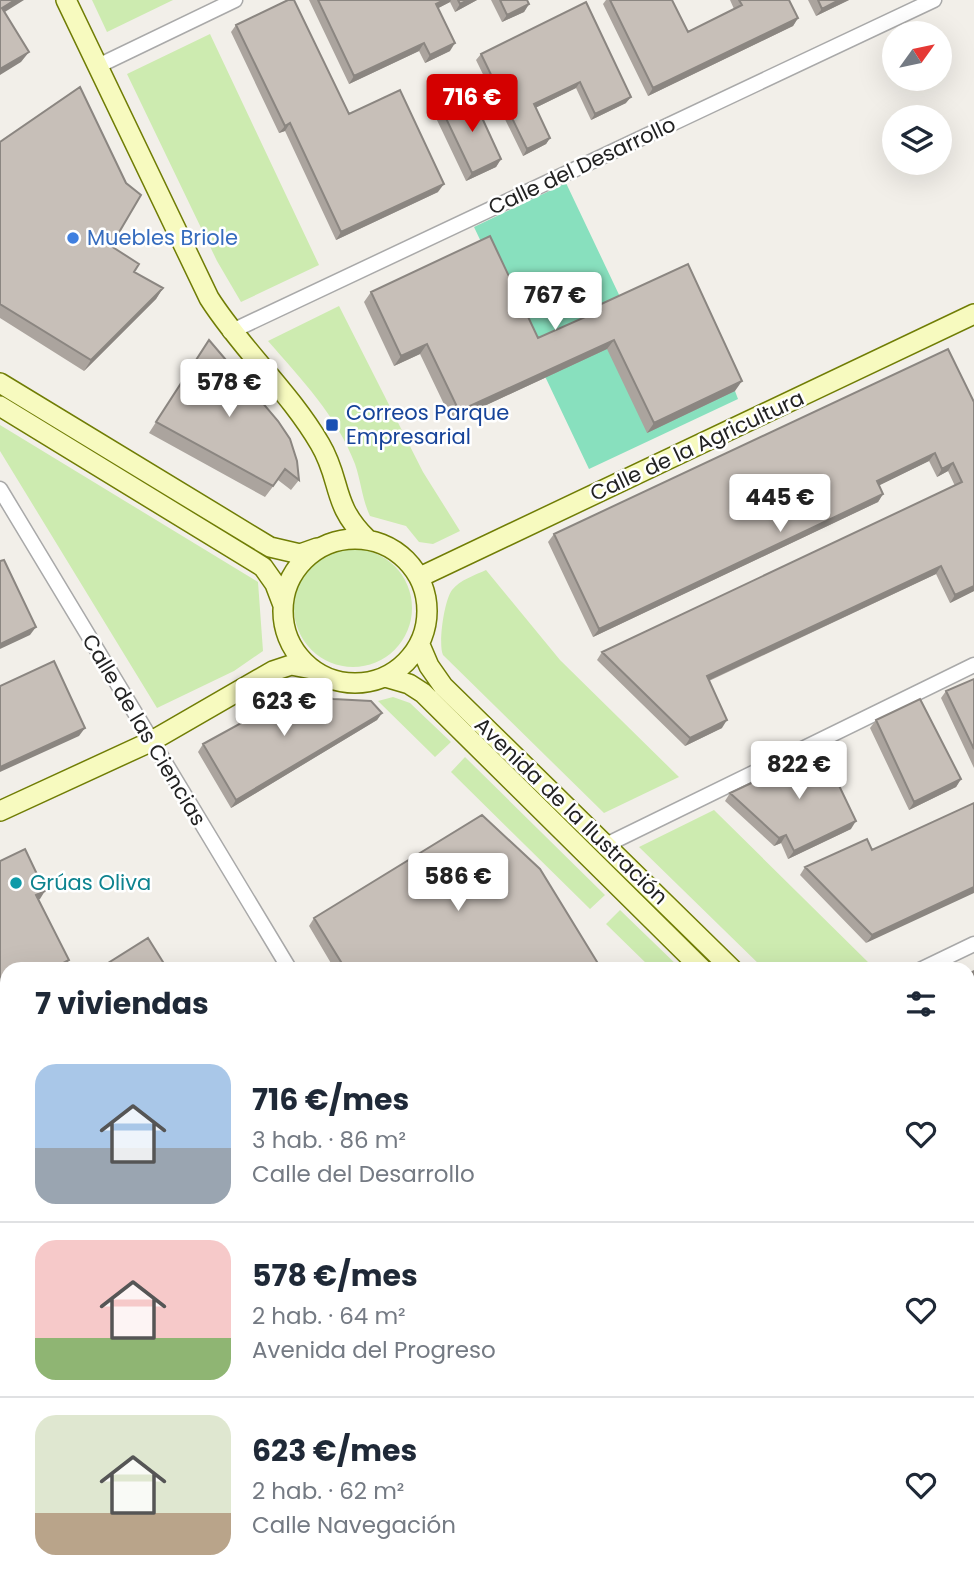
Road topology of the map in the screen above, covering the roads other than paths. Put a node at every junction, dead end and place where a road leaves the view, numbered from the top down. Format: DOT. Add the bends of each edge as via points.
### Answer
graph roads {
  1 [pos="66,0"];
  2 [pos="235,0"];
  3 [pos="934,0"];
  4 [pos="98,66"];
  5 [pos="974,314"];
  6 [pos="230,332"];
  7 [pos="0,383"];
  8 [pos="0,406"];
  9 [pos="0,489"];
  10 [pos="340,503"];
  11 [pos="367,539"];
  12 [pos="321,546"];
  13 [pos="420,578"];
  14 [pos="283,605"];
  15 [pos="287,635"];
  16 [pos="420,645"];
  17 [pos="974,666"];
  18 [pos="312,669"];
  19 [pos="273,671"];
  20 [pos="385,677"];
  21 [pos="150,741"];
  22 [pos="0,811"];
  23 [pos="606,845"];
  24 [pos="974,944"];
  25 [pos="285,962"];
  26 [pos="695,962"];
  27 [pos="725,962"];
  28 [pos="937,962"];
  1 -- 4 [label="street"];
  2 -- 4 [label="street"];
  3 -- 6 [label="street, Calle del Desarrollo"];
  4 -- 6 [label="street" via="209,298"];
  5 -- 13 [label="street, Calle de la Agricultura"];
  6 -- 10 [label="street" via="298,410 322,446"];
  7 -- 12 [label="street" via="270,547 300,554"];
  8 -- 14 [label="street" via="264,567"];
  9 -- 21 [label="street, Calle de las Ciencias"];
  10 -- 11 [label="street"];
  10 -- 12 [label="street" via="336,526"];
  11 -- 12 [label="street" via="346,538"];
  11 -- 13 [label="street" via="388,546 408,561"];
  12 -- 14 [label="street" via="291,576"];
  13 -- 16 [label="street" via="428,607"];
  14 -- 15 [label="street"];
  15 -- 18 [label="street"];
  15 -- 19 [label="street" via="284,655"];
  16 -- 20 [label="street" via="405,664"];
  16 -- 23 [label="street, Avenida de la Ilustración" via="443,686"];
  17 -- 23 [label="street"];
  18 -- 19 [label="street" via="291,665"];
  18 -- 20 [label="street" via="333,680 357,683"];
  19 -- 21 [label="street"];
  20 -- 26 [label="street, Avenida de la Ilustración" via="422,693"];
  21 -- 22 [label="street"];
  21 -- 25 [label="street, Calle de las Ciencias"];
  23 -- 27 [label="street, Avenida de la Ilustración"];
  24 -- 28 [label="street"];
}
